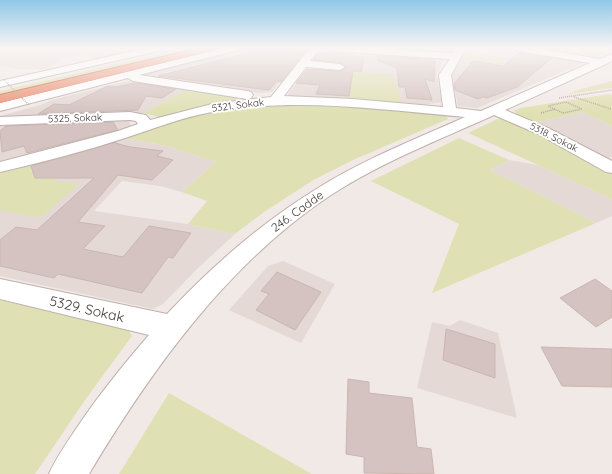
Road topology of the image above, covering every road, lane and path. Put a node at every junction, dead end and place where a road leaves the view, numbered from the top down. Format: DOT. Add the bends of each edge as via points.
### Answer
graph roads {
  1 [pos="59,70"];
  2 [pos="78,70"];
  3 [pos="119,70"];
  4 [pos="147,70"];
  5 [pos="298,70"];
  6 [pos="447,70"];
  7 [pos="584,70"];
  8 [pos="55,71"];
  9 [pos="74,71"];
  10 [pos="123,76"];
  11 [pos="5,78"];
  12 [pos="572,96"];
  13 [pos="0,99"];
  14 [pos="271,101"];
  15 [pos="29,106"];
  16 [pos="0,107"];
  17 [pos="611,108"];
  18 [pos="555,109"];
  19 [pos="450,111"];
  20 [pos="489,113"];
  21 [pos="540,113"];
  22 [pos="0,121"];
  23 [pos="147,125"];
  24 [pos="0,167"];
  25 [pos="612,168"];
  26 [pos="0,289"];
  27 [pos="174,328"];
  28 [pos="68,474"];
  1 -- 8 [label="street"];
  2 -- 9 [label="highway"];
  3 -- 13 [label="highway"];
  4 -- 10 [label="street"];
  5 -- 14 [label="street"];
  6 -- 19 [label="street" via="444,75"];
  7 -- 20 [label="street, 246. Cadde"];
  8 -- 9 [label="street"];
  8 -- 11 [label="street"];
  8 -- 11 [label="street"];
  9 -- 11 [label="highway"];
  10 -- 14 [label="street"];
  10 -- 16 [label="street"];
  11 -- 15 [label="path, bridge"];
  12 -- 17 [label="path"];
  14 -- 19 [label="street, 5321. Sokak" via="334,102"];
  14 -- 23 [label="street, 5321. Sokak" via="212,108"];
  18 -- 18 [label="path" via="548,106 566,102 582,109 563,113"];
  18 -- 21 [label="path"];
  19 -- 20 [label="street, 5321. Sokak"];
  20 -- 25 [label="street, 5318. Sokak" via="543,131"];
  20 -- 27 [label="street, 246. Cadde" via="371,165 319,195 274,228 233,264"];
  22 -- 23 [label="street, 5325. Sokak" via="130,116 141,118"];
  23 -- 24 [label="street, 5321. Sokak" via="123,134"];
  26 -- 27 [label="street, 5329. Sokak"];
  27 -- 28 [label="street, 246. Cadde" via="127,385"];
}
